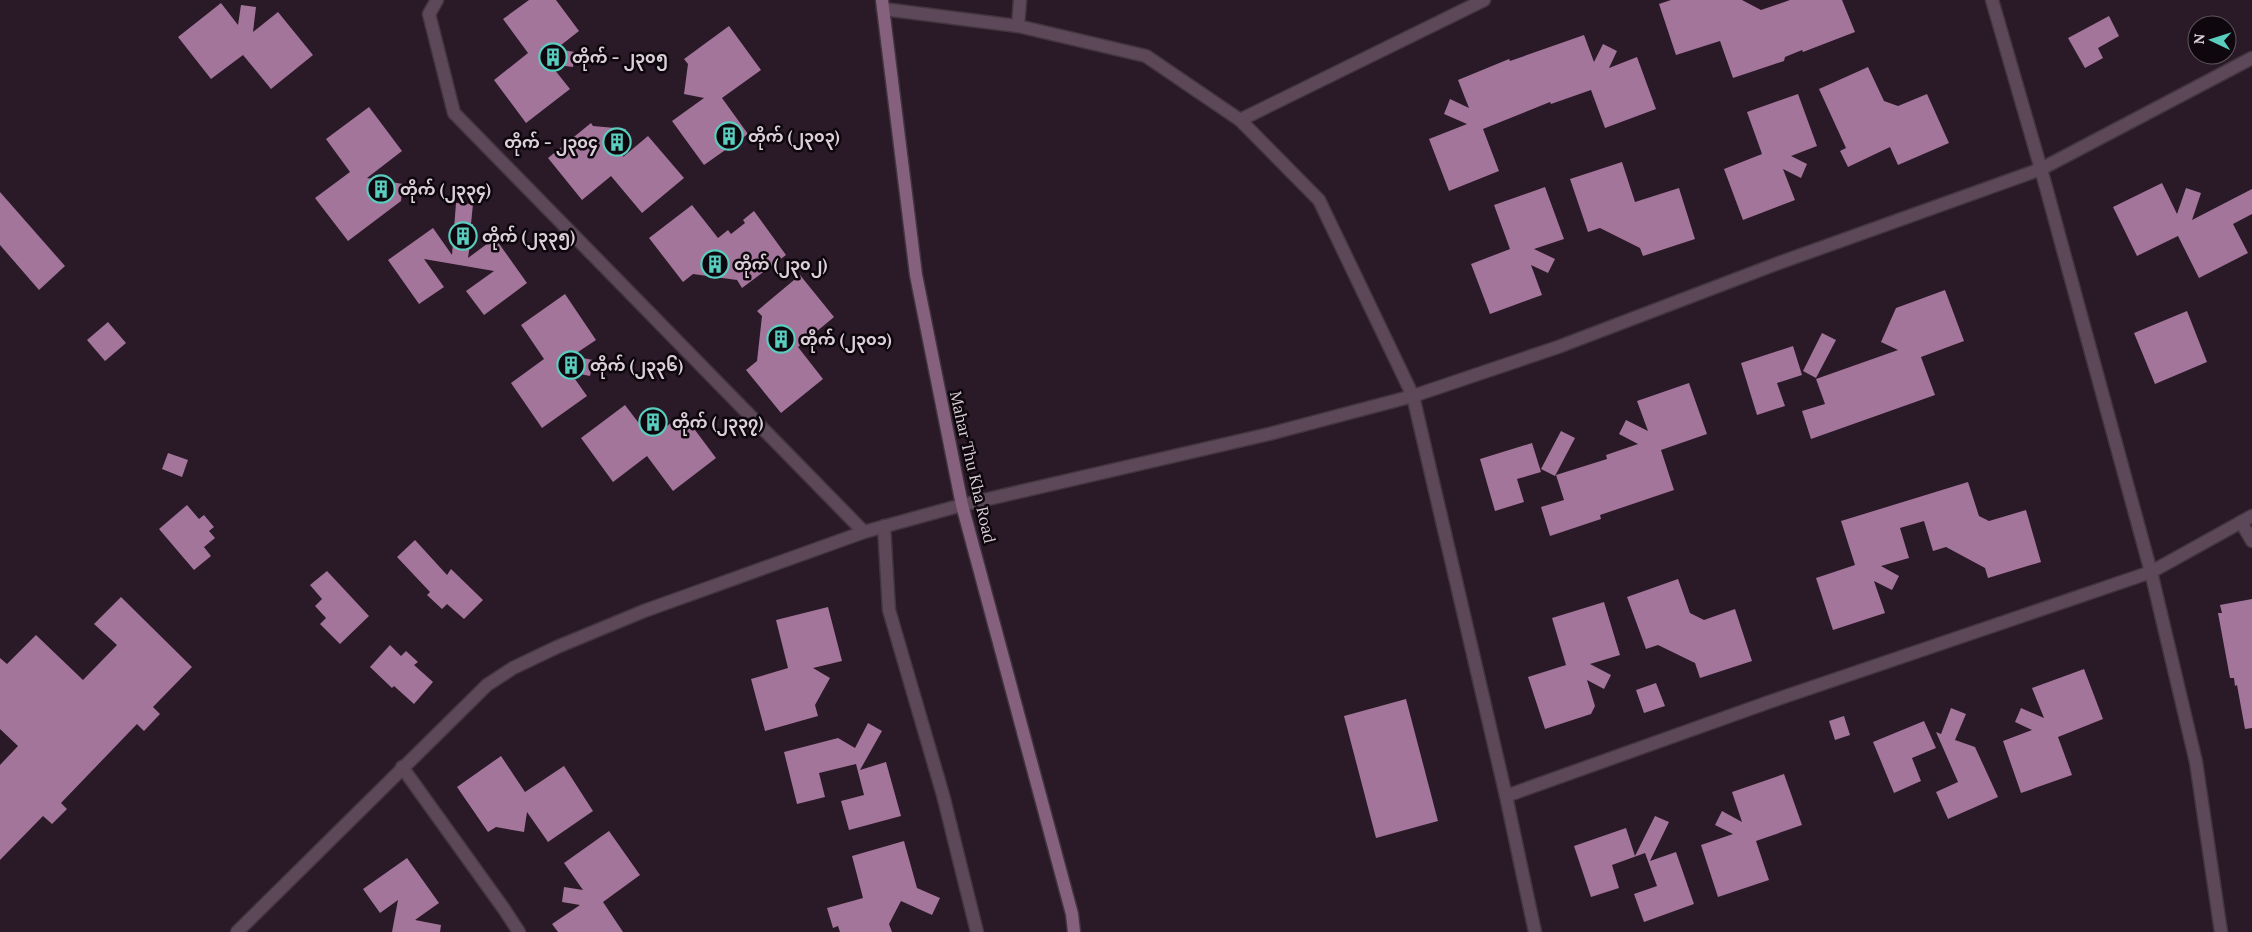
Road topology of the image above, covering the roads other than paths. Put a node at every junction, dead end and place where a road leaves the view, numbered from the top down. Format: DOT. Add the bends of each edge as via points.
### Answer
graph roads {
  1 [pos="437,0"];
  2 [pos="1020,0"];
  3 [pos="1484,0"];
  4 [pos="1992,0"];
  5 [pos="883,5"];
  6 [pos="1018,26"];
  7 [pos="2252,58"];
  8 [pos="1240,120"];
  9 [pos="2041,169"];
  10 [pos="1413,396"];
  11 [pos="962,505"];
  12 [pos="2247,519"];
  13 [pos="884,526"];
  14 [pos="864,532"];
  15 [pos="2252,541"];
  16 [pos="2151,572"];
  17 [pos="402,767"];
  18 [pos="1506,796"];
  19 [pos="237,932"];
  20 [pos="519,932"];
  21 [pos="977,932"];
  22 [pos="1074,932"];
  23 [pos="1535,932"];
  24 [pos="2221,932"];
  1 -- 14 [label="street" via="430,14 454,113"];
  2 -- 6 [label="street"];
  3 -- 8 [label="street"];
  4 -- 9 [label="street"];
  5 -- 6 [label="street"];
  5 -- 11 [label="main road, Mahar Thu Kha Road" via="916,275"];
  6 -- 8 [label="street" via="1146,56"];
  7 -- 9 [label="street"];
  8 -- 10 [label="street" via="1319,200"];
  9 -- 10 [label="street" via="1558,347"];
  9 -- 16 [label="street"];
  10 -- 11 [label="street" via="1269,434"];
  10 -- 18 [label="street"];
  11 -- 13 [label="street"];
  11 -- 22 [label="main road, Mahar Thu Kha Road" via="1072,914"];
  12 -- 15 [label="street"];
  12 -- 16 [label="street"];
  13 -- 14 [label="street"];
  13 -- 21 [label="street" via="889,610 943,795"];
  14 -- 17 [label="street" via="644,611 514,668 487,685"];
  16 -- 18 [label="street"];
  16 -- 24 [label="street" via="2196,762"];
  17 -- 19 [label="street"];
  17 -- 20 [label="street"];
  18 -- 23 [label="street"];
}
